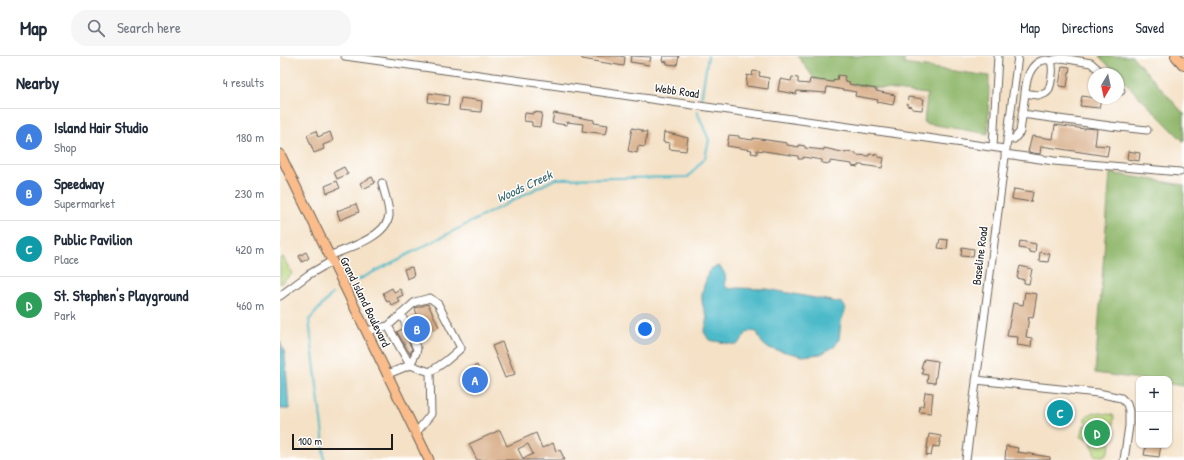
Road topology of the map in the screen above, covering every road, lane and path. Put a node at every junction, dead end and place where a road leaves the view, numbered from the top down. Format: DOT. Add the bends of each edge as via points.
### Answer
graph roads {
  1 [pos="345,56"];
  2 [pos="998,56"];
  3 [pos="1018,56"];
  4 [pos="1176,56"];
  5 [pos="1050,60"];
  6 [pos="1184,65"];
  7 [pos="1096,68"];
  8 [pos="1025,93"];
  9 [pos="1022,114"];
  10 [pos="1147,130"];
  11 [pos="1007,139"];
  12 [pos="993,148"];
  13 [pos="1005,152"];
  14 [pos="280,154"];
  15 [pos="1180,172"];
  16 [pos="382,183"];
  17 [pos="331,259"];
  18 [pos="280,296"];
  19 [pos="401,314"];
  20 [pos="388,326"];
  21 [pos="367,331"];
  22 [pos="410,365"];
  23 [pos="430,372"];
  24 [pos="388,374"];
  25 [pos="976,380"];
  26 [pos="416,433"];
  27 [pos="429,460"];
  28 [pos="966,460"];
  29 [pos="1124,460"];
  1 -- 12 [label="street, Webb Road"];
  2 -- 12 [label="street"];
  3 -- 11 [label="street, Baseline Road"];
  4 -- 6 [label="highway"];
  5 -- 7 [label="street" via="1062,58 1091,63"];
  5 -- 8 [label="street" via="1040,62 1032,68"];
  5 -- 8 [label="street" via="1050,90 1039,95"];
  8 -- 9 [label="street"];
  9 -- 10 [label="street"];
  9 -- 11 [label="street" via="1020,132 1014,139"];
  11 -- 13 [label="street, Baseline Road"];
  12 -- 13 [label="street, Webb Road"];
  13 -- 15 [label="street, Webb Road" via="1054,161"];
  13 -- 25 [label="street, Baseline Road"];
  14 -- 17 [label="main road, Grand Island Boulevard"];
  16 -- 17 [label="street" via="389,217 384,228"];
  17 -- 18 [label="street"];
  17 -- 21 [label="main road, Grand Island Boulevard"];
  19 -- 20 [label="street"];
  19 -- 22 [label="street" via="417,349"];
  19 -- 23 [label="street" via="415,302 430,298 438,304 461,348"];
  20 -- 21 [label="street"];
  20 -- 22 [label="street"];
  21 -- 24 [label="main road, Grand Island Boulevard"];
  22 -- 23 [label="street"];
  22 -- 24 [label="street"];
  23 -- 26 [label="street" via="430,414"];
  24 -- 26 [label="main road, Grand Island Boulevard"];
  25 -- 28 [label="street, Baseline Road"];
  25 -- 29 [label="street" via="1098,393 1121,398 1129,411"];
  26 -- 27 [label="main road, Grand Island Boulevard"];
}
